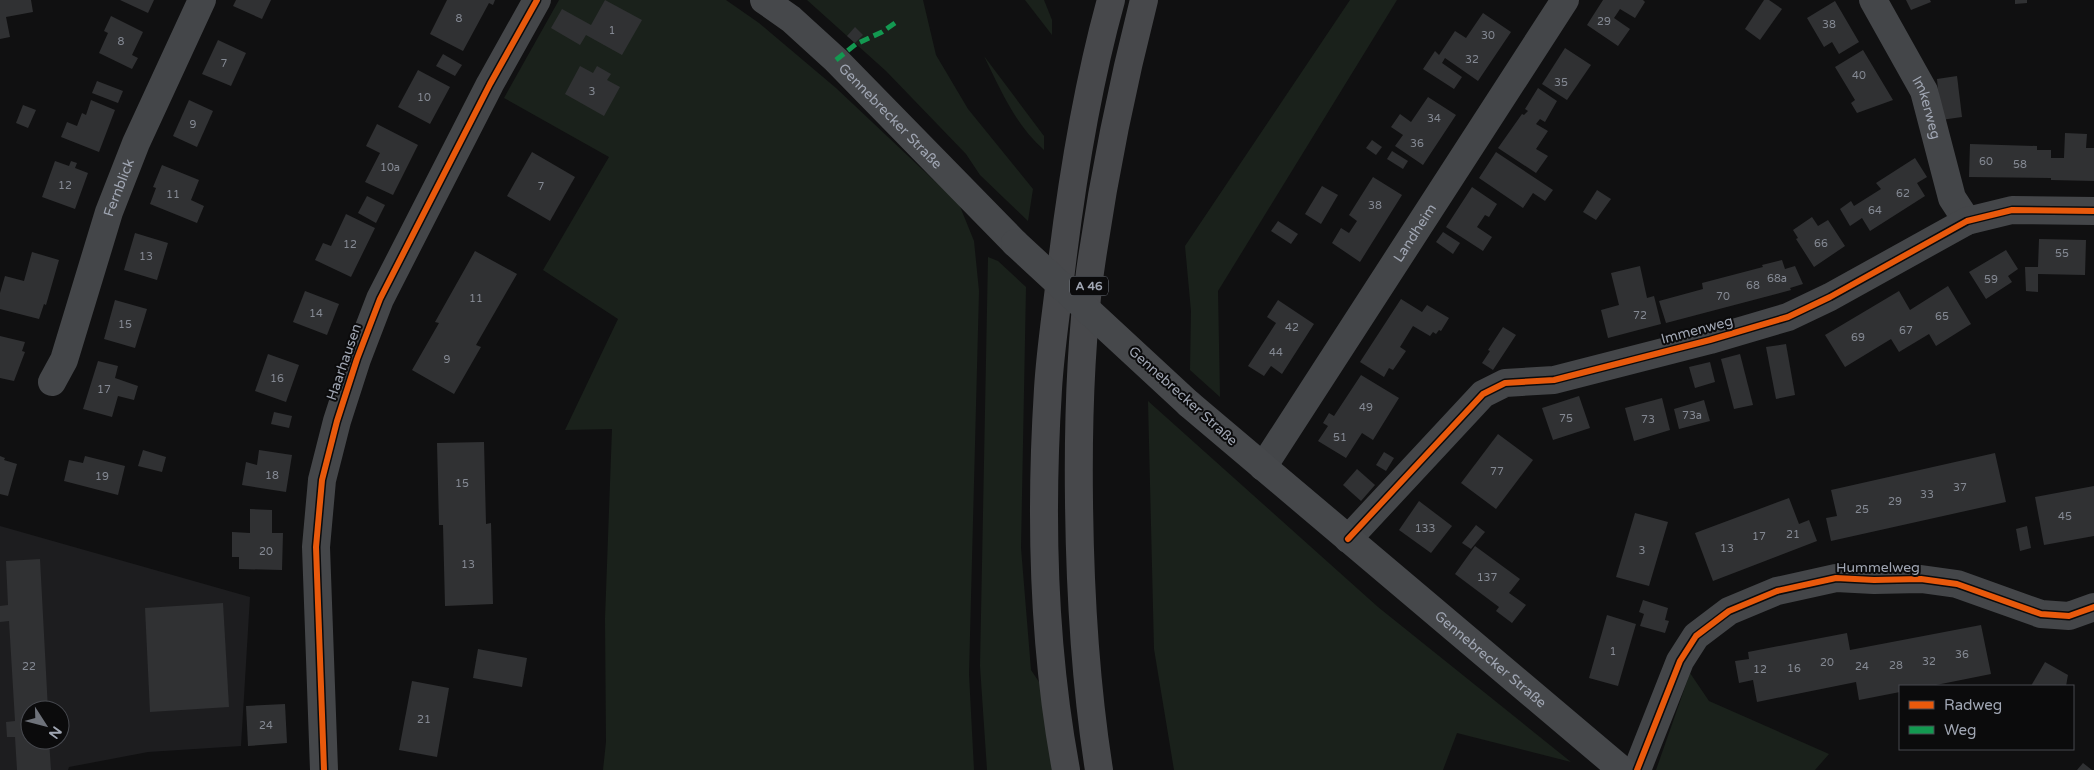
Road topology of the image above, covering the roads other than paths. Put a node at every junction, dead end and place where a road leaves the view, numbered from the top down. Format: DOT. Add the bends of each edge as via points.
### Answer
graph roads {
  1 [pos="202,0"];
  2 [pos="537,0"];
  3 [pos="764,0"];
  4 [pos="1111,0"];
  5 [pos="1144,0"];
  6 [pos="1565,0"];
  7 [pos="1873,0"];
  8 [pos="2094,211"];
  9 [pos="1966,220"];
  10 [pos="52,382"];
  11 [pos="1263,467"];
  12 [pos="1348,539"];
  13 [pos="2094,607"];
  14 [pos="324,770"];
  15 [pos="1066,770"];
  16 [pos="1100,770"];
  17 [pos="1622,770"];
  18 [pos="1637,770"];
  1 -- 10 [label="street, Fernblick" via="136,143 109,212 64,360"];
  2 -- 14 [label="street, Haarhausen" via="490,84 380,299 337,422 322,480 316,547"];
  3 -- 11 [label="main road, Gennebrecker Straße, bridge" via="791,19 836,60 1015,243 1188,404"];
  4 -- 15 [label="highway, A 46" via="1077,155 1048,388 1044,504 1047,595 1056,702"];
  5 -- 16 [label="highway, A 46" via="1127,67 1099,212 1080,390 1080,577 1086,666"];
  6 -- 11 [label="street, Landheim"];
  7 -- 9 [label="street, Imkerweg" via="1924,90 1952,198"];
  8 -- 9 [label="street, Immenweg" via="2012,210"];
  9 -- 12 [label="street, Immenweg" via="1830,297 1788,317 1554,380 1505,383 1483,394"];
  11 -- 12 [label="main road, Gennebrecker Straße"];
  12 -- 17 [label="main road, Gennebrecker Straße"];
  13 -- 18 [label="street, Hummelweg" via="2069,616 2041,614 1957,584 1921,579 1836,578 1777,591 1729,612 1696,636 1680,661"];
}
